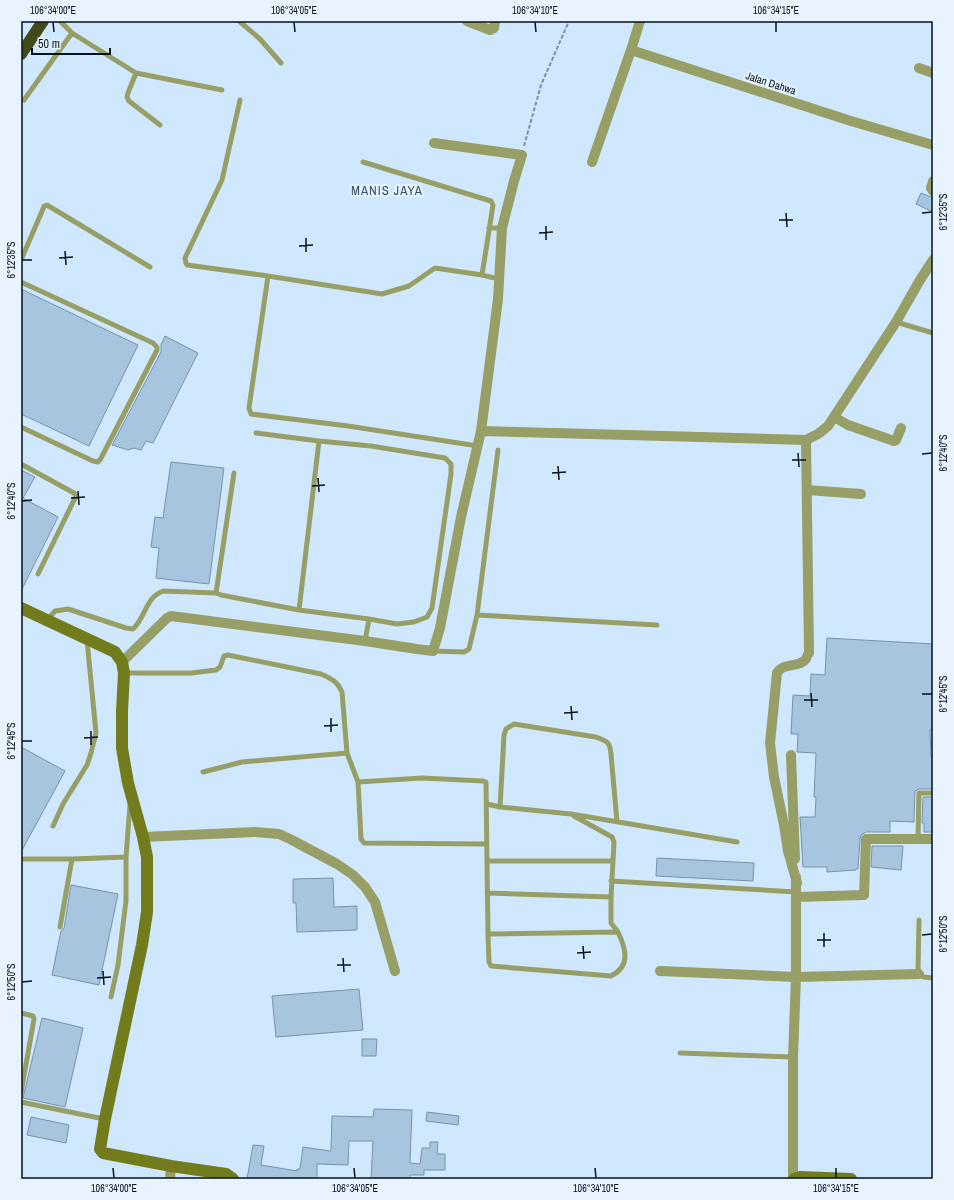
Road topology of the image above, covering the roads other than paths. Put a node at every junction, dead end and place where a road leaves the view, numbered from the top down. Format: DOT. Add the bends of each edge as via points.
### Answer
graph roads {
  1 [pos="43,21"];
  2 [pos="60,21"];
  3 [pos="240,21"];
  4 [pos="467,21"];
  5 [pos="495,21"];
  6 [pos="640,21"];
  7 [pos="72,33"];
  8 [pos="631,50"];
  9 [pos="21,54"];
  10 [pos="281,63"];
  11 [pos="919,68"];
  12 [pos="136,73"];
  13 [pos="933,73"];
  14 [pos="222,90"];
  15 [pos="24,100"];
  16 [pos="240,100"];
  17 [pos="160,124"];
  18 [pos="434,143"];
  19 [pos="933,145"];
  20 [pos="363,162"];
  21 [pos="592,162"];
  22 [pos="933,181"];
  23 [pos="933,191"];
  24 [pos="489,228"];
  25 [pos="502,228"];
  26 [pos="21,260"];
  27 [pos="933,260"];
  28 [pos="150,267"];
  29 [pos="482,275"];
  30 [pos="268,276"];
  31 [pos="500,279"];
  32 [pos="21,282"];
  33 [pos="896,322"];
  34 [pos="933,333"];
  35 [pos="834,417"];
  36 [pos="21,427"];
  37 [pos="901,428"];
  38 [pos="481,432"];
  39 [pos="256,433"];
  40 [pos="806,440"];
  41 [pos="319,441"];
  42 [pos="478,446"];
  43 [pos="498,450"];
  44 [pos="21,464"];
  45 [pos="234,473"];
  46 [pos="807,490"];
  47 [pos="861,494"];
  48 [pos="38,574"];
  49 [pos="216,593"];
  50 [pos="21,608"];
  51 [pos="299,610"];
  52 [pos="477,616"];
  53 [pos="368,618"];
  54 [pos="48,619"];
  55 [pos="657,625"];
  56 [pos="87,637"];
  57 [pos="365,641"];
  58 [pos="433,650"];
  59 [pos="123,668"];
  60 [pos="347,753"];
  61 [pos="791,755"];
  62 [pos="203,772"];
  63 [pos="358,782"];
  64 [pos="933,793"];
  65 [pos="131,796"];
  66 [pos="487,804"];
  67 [pos="500,807"];
  68 [pos="571,814"];
  69 [pos="616,822"];
  70 [pos="53,826"];
  71 [pos="143,837"];
  72 [pos="933,839"];
  73 [pos="918,840"];
  74 [pos="737,842"];
  75 [pos="486,844"];
  76 [pos="126,857"];
  77 [pos="21,859"];
  78 [pos="72,859"];
  79 [pos="487,861"];
  80 [pos="613,861"];
  81 [pos="612,881"];
  82 [pos="796,891"];
  83 [pos="487,893"];
  84 [pos="611,897"];
  85 [pos="919,920"];
  86 [pos="60,927"];
  87 [pos="618,932"];
  88 [pos="488,934"];
  89 [pos="395,971"];
  90 [pos="660,971"];
  91 [pos="919,974"];
  92 [pos="796,977"];
  93 [pos="933,978"];
  94 [pos="111,996"];
  95 [pos="21,1013"];
  96 [pos="680,1053"];
  97 [pos="792,1057"];
  98 [pos="21,1093"];
  99 [pos="21,1102"];
  100 [pos="105,1119"];
  101 [pos="171,1166"];
  102 [pos="170,1179"];
  103 [pos="233,1179"];
  104 [pos="794,1179"];
  105 [pos="852,1179"];
  1 -- 9 [label="highway"];
  2 -- 7 [label="lane"];
  3 -- 10 [label="lane"];
  4 -- 5 [label="street" via="490,30 494,28"];
  6 -- 8 [label="street"];
  7 -- 12 [label="lane"];
  7 -- 15 [label="lane"];
  8 -- 19 [label="street, Jalan Dahwa"];
  8 -- 21 [label="street"];
  11 -- 13 [label="street"];
  12 -- 14 [label="lane"];
  12 -- 17 [label="lane" via="127,97"];
  16 -- 30 [label="lane" via="222,180 185,260 189,266"];
  18 -- 25 [label="street" via="522,155"];
  20 -- 24 [label="lane" via="489,200 493,205"];
  22 -- 23 [label="street"];
  24 -- 25 [label="lane"];
  24 -- 29 [label="lane"];
  25 -- 31 [label="street"];
  26 -- 28 [label="lane" via="44,206 47,205"];
  27 -- 33 [label="street"];
  29 -- 30 [label="lane" via="435,268 409,286 382,294"];
  29 -- 31 [label="lane"];
  30 -- 42 [label="lane" via="249,408 251,414"];
  31 -- 38 [label="street"];
  32 -- 36 [label="lane" via="157,347 98,462 93,462"];
  33 -- 34 [label="lane"];
  33 -- 35 [label="street"];
  35 -- 37 [label="street" via="894,441"];
  35 -- 40 [label="street" via="828,426"];
  38 -- 40 [label="street"];
  38 -- 42 [label="street"];
  39 -- 41 [label="lane"];
  40 -- 46 [label="street"];
  41 -- 51 [label="lane"];
  41 -- 53 [label="lane" via="445,458 451,464 452,474 432,608 426,617 414,622 397,624"];
  42 -- 58 [label="street" via="440,628"];
  43 -- 52 [label="lane"];
  44 -- 48 [label="lane" via="76,496"];
  45 -- 49 [label="lane"];
  46 -- 47 [label="street"];
  46 -- 82 [label="street" via="809,653 806,659 781,668 777,673 770,743"];
  49 -- 51 [label="lane"];
  49 -- 54 [label="lane" via="163,591 155,594 133,630 68,609 55,610"];
  50 -- 54 [label="street"];
  51 -- 53 [label="lane"];
  52 -- 55 [label="lane"];
  52 -- 58 [label="lane" via="467,652"];
  53 -- 57 [label="lane"];
  54 -- 56 [label="street"];
  56 -- 59 [label="street" via="115,652"];
  56 -- 70 [label="lane" via="96,733 86,765"];
  57 -- 58 [label="street"];
  57 -- 59 [label="street" via="172,616 167,618"];
  59 -- 60 [label="lane" via="191,673 216,670 224,656 228,655 321,674 338,684 342,692"];
  59 -- 65 [label="street" via="122,748"];
  60 -- 62 [label="lane" via="242,762"];
  60 -- 63 [label="lane"];
  61 -- 82 [label="street"];
  63 -- 66 [label="lane" via="422,778 483,781 486,782"];
  63 -- 75 [label="lane" via="361,839 364,843"];
  64 -- 73 [label="lane" via="919,793"];
  65 -- 71 [label="street"];
  65 -- 76 [label="lane"];
  66 -- 67 [label="lane"];
  66 -- 75 [label="lane"];
  67 -- 68 [label="lane"];
  67 -- 69 [label="lane" via="504,735 506,729 514,724 605,740 609,744 611,754"];
  68 -- 69 [label="lane"];
  68 -- 80 [label="lane" via="612,837"];
  69 -- 74 [label="lane"];
  71 -- 89 [label="street" via="279,834 337,864 353,875 375,902"];
  71 -- 100 [label="street" via="147,868 147,912"];
  72 -- 73 [label="street"];
  73 -- 82 [label="street" via="866,839 864,895"];
  75 -- 79 [label="lane"];
  76 -- 78 [label="lane"];
  76 -- 94 [label="lane" via="126,901 118,965"];
  77 -- 78 [label="lane"];
  78 -- 86 [label="lane"];
  79 -- 80 [label="lane"];
  79 -- 83 [label="lane"];
  80 -- 81 [label="lane"];
  81 -- 82 [label="lane"];
  81 -- 84 [label="lane"];
  82 -- 92 [label="street"];
  83 -- 84 [label="lane"];
  83 -- 88 [label="lane"];
  84 -- 87 [label="lane" via="611,923"];
  85 -- 91 [label="lane"];
  87 -- 88 [label="lane"];
  87 -- 88 [label="lane" via="623,944 625,963 618,973 611,976 491,966"];
  90 -- 92 [label="street"];
  91 -- 92 [label="street"];
  91 -- 93 [label="lane"];
  92 -- 97 [label="street"];
  95 -- 98 [label="lane" via="33,1016 34,1019"];
  96 -- 97 [label="lane"];
  97 -- 104 [label="street"];
  99 -- 100 [label="lane"];
  100 -- 101 [label="street" via="101,1151"];
  101 -- 102 [label="street"];
  101 -- 103 [label="street" via="226,1174"];
  104 -- 105 [label="street"];
}
